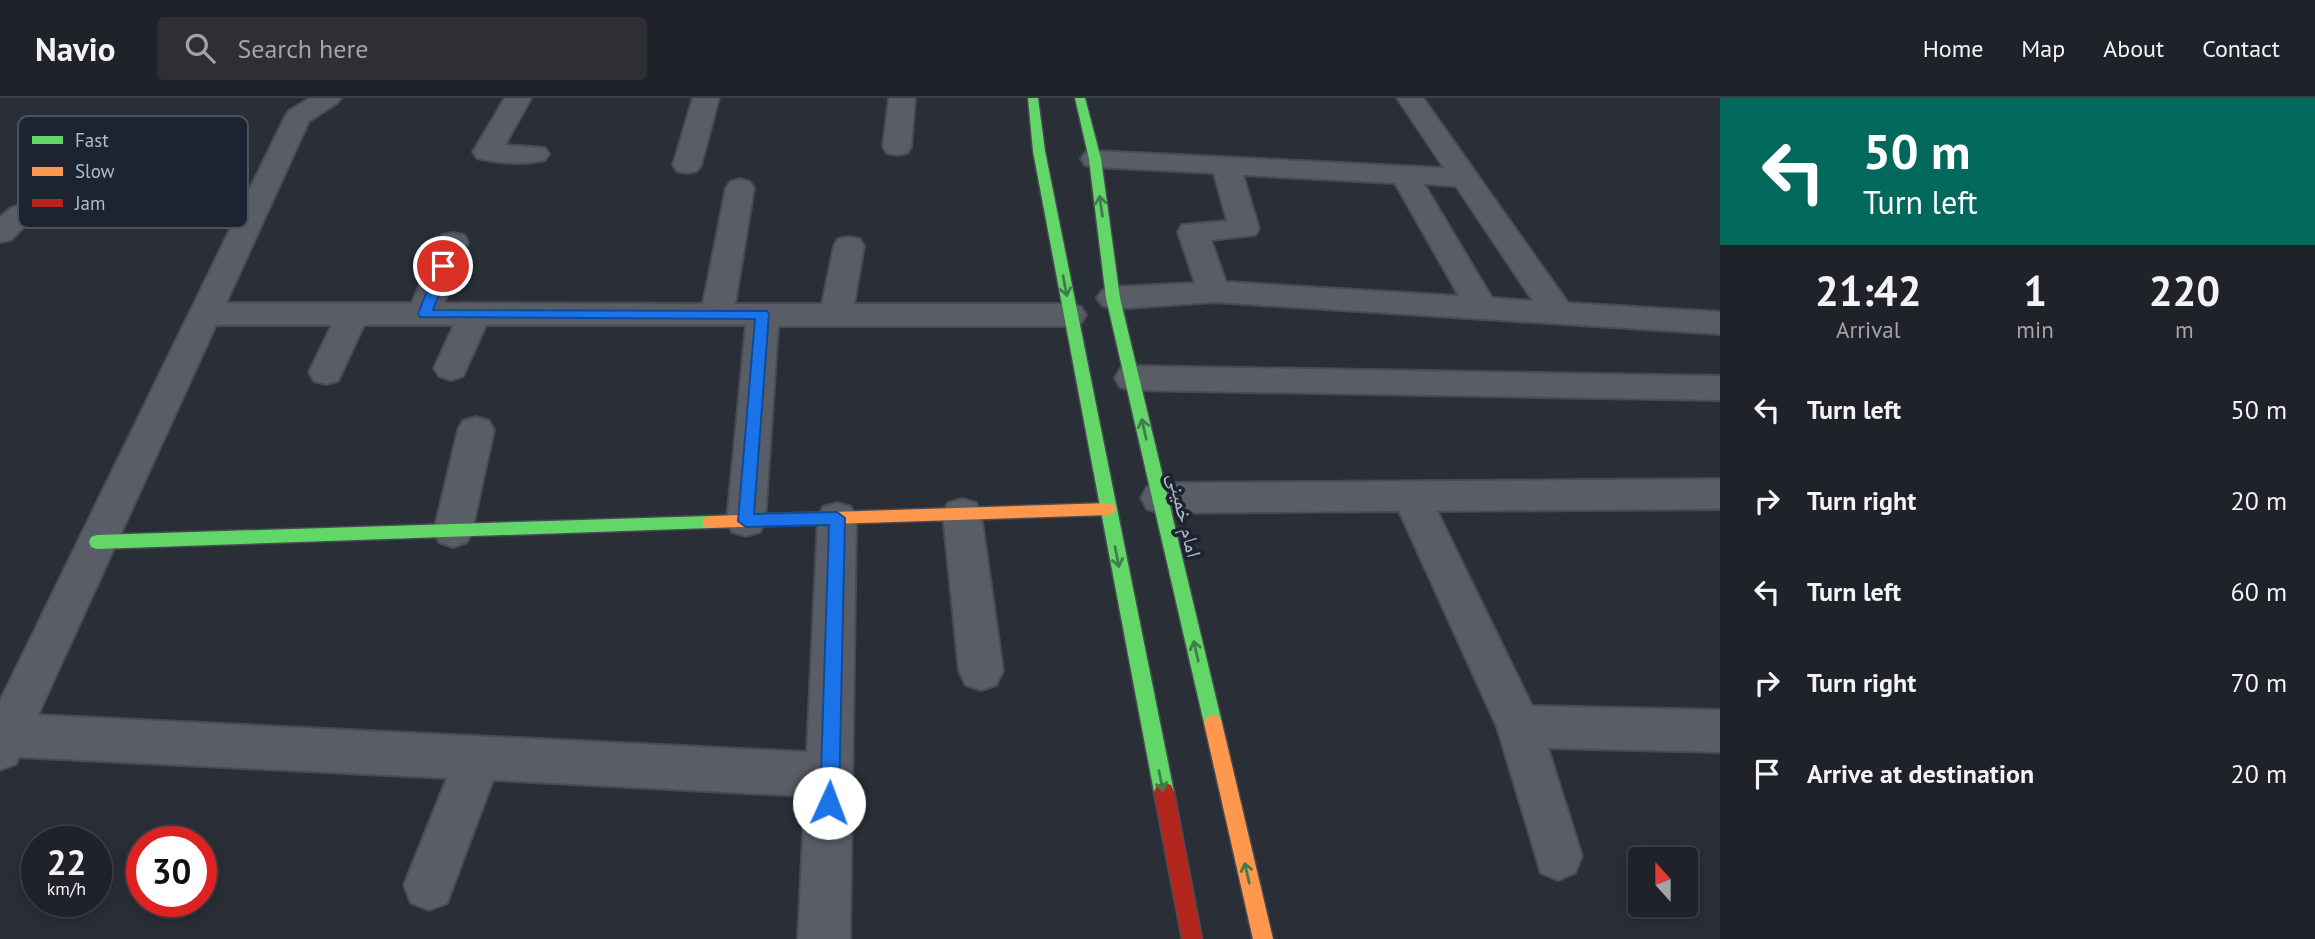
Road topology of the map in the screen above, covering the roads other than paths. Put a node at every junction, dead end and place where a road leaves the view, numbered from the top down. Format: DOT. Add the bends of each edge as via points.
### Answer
graph roads {
  1 [pos="328,98"];
  2 [pos="518,98"];
  3 [pos="706,98"];
  4 [pos="902,98"];
  5 [pos="1032,98"];
  6 [pos="1080,98"];
  7 [pos="1410,98"];
  8 [pos="897,147"];
  9 [pos="536,154"];
  10 [pos="1094,159"];
  11 [pos="687,165"];
  12 [pos="1226,166"];
  13 [pos="1405,176"];
  14 [pos="1465,178"];
  15 [pos="740,188"];
  16 [pos="248,221"];
  17 [pos="244,228"];
  18 [pos="453,242"];
  19 [pos="849,246"];
  20 [pos="1214,292"];
  21 [pos="1113,298"];
  22 [pos="1482,309"];
  23 [pos="1558,313"];
  24 [pos="203,314"];
  25 [pos="354,314"];
  26 [pos="425,314"];
  27 [pos="475,314"];
  28 [pos="717,314"];
  29 [pos="762,314"];
  30 [pos="836,314"];
  31 [pos="1070,315"];
  32 [pos="1720,323"];
  33 [pos="451,368"];
  34 [pos="326,372"];
  35 [pos="1132,378"];
  36 [pos="1720,388"];
  37 [pos="477,429"];
  38 [pos="1720,495"];
  39 [pos="1411,496"];
  40 [pos="1160,498"];
  41 [pos="1108,509"];
  42 [pos="962,514"];
  43 [pos="837,518"];
  44 [pos="746,521"];
  45 [pos="453,531"];
  46 [pos="97,542"];
  47 [pos="981,671"];
  48 [pos="1519,726"];
  49 [pos="1720,731"];
  50 [pos="3,742"];
  51 [pos="478,758"];
  52 [pos="830,775"];
  53 [pos="1558,856"];
  54 [pos="429,885"];
  55 [pos="824,939"];
  56 [pos="1192,939"];
  57 [pos="1263,939"];
  1 -- 16 [label="street" via="298,117"];
  2 -- 9 [label="street" via="487,152"];
  3 -- 11 [label="street"];
  4 -- 8 [label="street"];
  5 -- 31 [label="main road, one-way"];
  6 -- 10 [label="main road, امام خمینی"];
  7 -- 14 [label="street"];
  10 -- 12 [label="street"];
  21 -- 10 [label="main road, امام خمینی, one-way"];
  12 -- 13 [label="street"];
  12 -- 20 [label="street" via="1244,229 1193,232"];
  13 -- 14 [label="street"];
  13 -- 22 [label="street"];
  14 -- 23 [label="street"];
  15 -- 28 [label="street"];
  17 -- 24 [label="street"];
  18 -- 26 [label="street"];
  19 -- 30 [label="street"];
  20 -- 21 [label="street"];
  20 -- 22 [label="street"];
  21 -- 35 [label="main road, امام خمینی"];
  22 -- 23 [label="street"];
  23 -- 32 [label="street"];
  24 -- 25 [label="street"];
  24 -- 46 [label="street"];
  25 -- 26 [label="street"];
  25 -- 34 [label="street"];
  26 -- 27 [label="street"];
  27 -- 28 [label="street"];
  27 -- 33 [label="street"];
  28 -- 29 [label="street"];
  29 -- 30 [label="street"];
  29 -- 44 [label="street"];
  30 -- 31 [label="street"];
  31 -- 41 [label="main road"];
  35 -- 36 [label="street"];
  40 -- 35 [label="main road, امام خمینی, one-way"];
  37 -- 45 [label="street"];
  38 -- 39 [label="street"];
  39 -- 40 [label="street"];
  39 -- 48 [label="street"];
  57 -- 40 [label="main road, امام خمینی, one-way"];
  41 -- 42 [label="main road"];
  41 -- 56 [label="main road, one-way"];
  42 -- 43 [label="main road"];
  42 -- 47 [label="street"];
  43 -- 44 [label="main road"];
  43 -- 52 [label="street"];
  44 -- 45 [label="main road"];
  45 -- 46 [label="main road"];
  46 -- 50 [label="street"];
  48 -- 49 [label="street"];
  48 -- 53 [label="street"];
  50 -- 51 [label="street"];
  51 -- 52 [label="street"];
  51 -- 54 [label="street"];
  52 -- 55 [label="street"];
}
